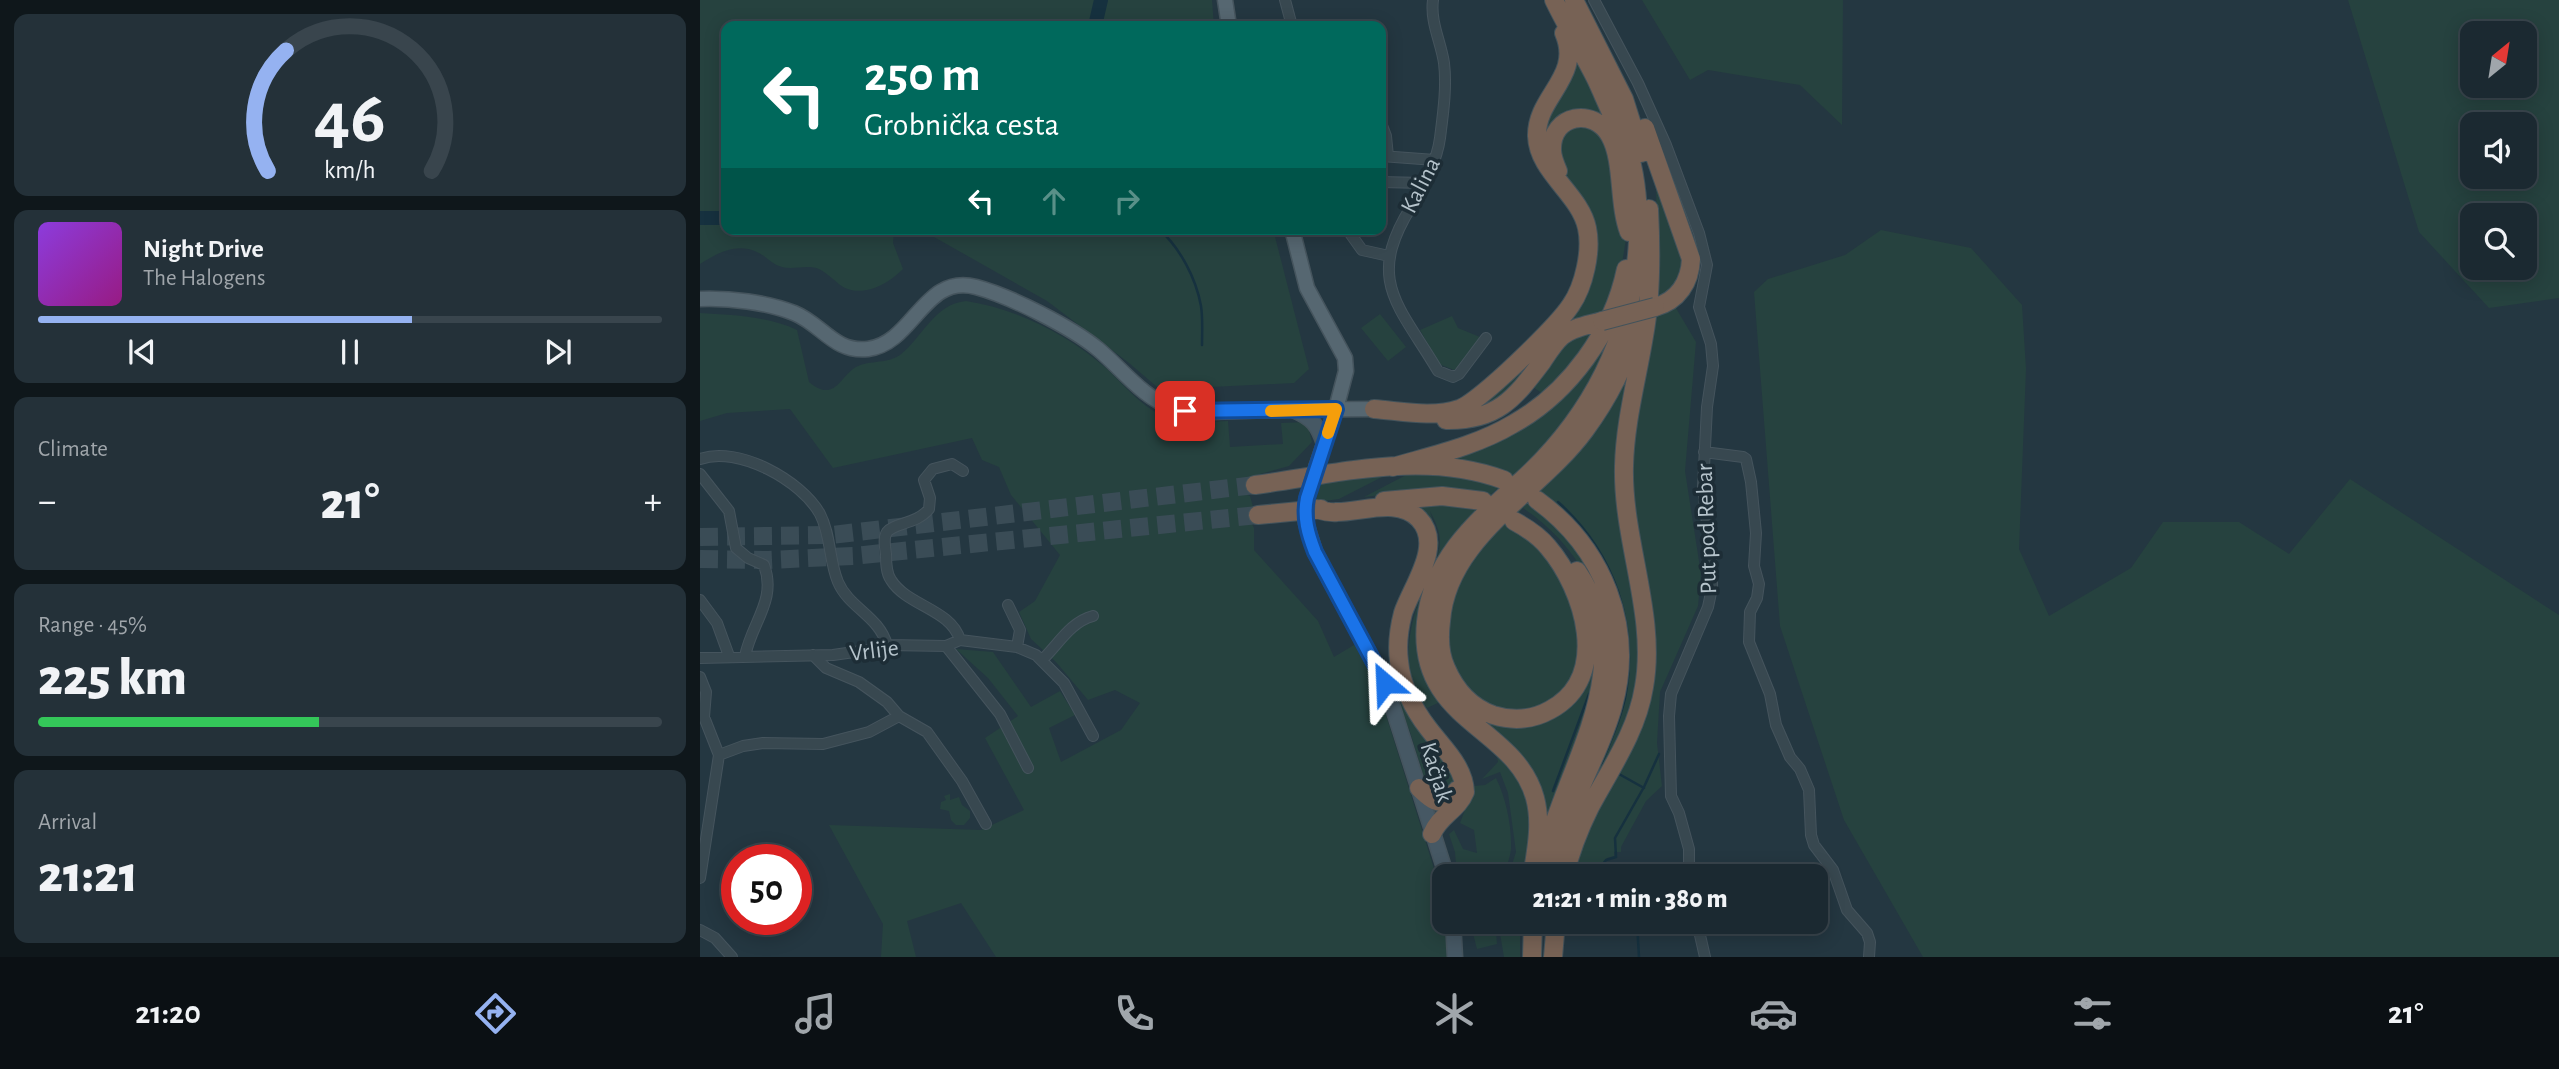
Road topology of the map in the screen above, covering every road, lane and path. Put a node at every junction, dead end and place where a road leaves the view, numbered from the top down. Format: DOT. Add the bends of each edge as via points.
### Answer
graph roads {
  1 [pos="1225,0"];
  2 [pos="1285,0"];
  3 [pos="1433,0"];
  4 [pos="1553,0"];
  5 [pos="1574,0"];
  6 [pos="1594,0"];
  7 [pos="1228,21"];
  8 [pos="1291,21"];
  9 [pos="1616,80"];
  10 [pos="1616,122"];
  11 [pos="1386,156"];
  12 [pos="1435,160"];
  13 [pos="1386,182"];
  14 [pos="1423,183"];
  15 [pos="1564,188"];
  16 [pos="1629,232"];
  17 [pos="1294,235"];
  18 [pos="1351,235"];
  19 [pos="1389,256"];
  20 [pos="1648,268"];
  21 [pos="700,299"];
  22 [pos="1486,338"];
  23 [pos="1336,409"];
  24 [pos="1293,410"];
  25 [pos="1374,410"];
  26 [pos="1409,412"];
  27 [pos="1324,444"];
  28 [pos="1704,452"];
  29 [pos="700,459"];
  30 [pos="1393,467"];
  31 [pos="963,471"];
  32 [pos="700,474"];
  33 [pos="1504,480"];
  34 [pos="1255,485"];
  35 [pos="1537,500"];
  36 [pos="1480,504"];
  37 [pos="1258,515"];
  38 [pos="1311,516"];
  39 [pos="1009,605"];
  40 [pos="702,607"];
  41 [pos="1093,616"];
  42 [pos="960,640"];
  43 [pos="887,645"];
  44 [pos="946,646"];
  45 [pos="1017,647"];
  46 [pos="813,655"];
  47 [pos="729,656"];
  48 [pos="745,656"];
  49 [pos="700,658"];
  50 [pos="1042,660"];
  51 [pos="700,677"];
  52 [pos="899,716"];
  53 [pos="1093,736"];
  54 [pos="719,755"];
  55 [pos="1028,768"];
  56 [pos="1462,777"];
  57 [pos="1419,788"];
  58 [pos="986,824"];
  59 [pos="703,833"];
  60 [pos="1432,834"];
  61 [pos="1442,864"];
  62 [pos="1534,864"];
  63 [pos="1542,864"];
  64 [pos="1555,864"];
  65 [pos="1568,864"];
  66 [pos="1689,864"];
  67 [pos="700,878"];
  68 [pos="700,930"];
  69 [pos="1454,934"];
  70 [pos="1527,934"];
  71 [pos="1533,934"];
  72 [pos="1547,934"];
  73 [pos="1555,934"];
  74 [pos="1700,934"];
  75 [pos="732,957"];
  76 [pos="1455,957"];
  77 [pos="1526,957"];
  78 [pos="1532,957"];
  79 [pos="1546,957"];
  80 [pos="1553,957"];
  81 [pos="1705,957"];
  82 [pos="1869,957"];
  1 -- 7 [label="main road"];
  2 -- 8 [label="street"];
  3 -- 12 [label="street, Kalina" via="1445,81"];
  4 -- 10 [label="highway"];
  4 -- 15 [label="highway" via="1569,59 1542,112 1537,133 1542,157"];
  5 -- 9 [label="highway"];
  6 -- 28 [label="street" via="1649,107 1699,233 1707,265 1699,307 1713,366"];
  9 -- 20 [label="highway" via="1644,168 1651,233"];
  9 -- 26 [label="highway, bridge" via="1638,109 1689,251 1690,272 1683,287 1667,303 1562,336 1516,394 1493,412 1445,420"];
  10 -- 16 [label="highway" via="1627,175"];
  10 -- 62 [label="highway" via="1630,156 1639,219 1633,285 1615,351 1597,388 1562,438 1471,527 1449,555 1433,587 1426,622 1428,658 1441,691 1511,757 1530,784 1539,826"];
  11 -- 12 [label="street"];
  12 -- 14 [label="street, Kalina"];
  13 -- 14 [label="street"];
  14 -- 19 [label="street, Kalina" via="1398,227"];
  15 -- 16 [label="highway" via="1552,155 1555,134 1570,118 1594,120 1613,142"];
  15 -- 26 [label="highway" via="1588,237 1583,274 1571,305 1476,401 1451,411"];
  16 -- 30 [label="highway" via="1623,280 1605,326 1584,361 1552,395 1492,435"];
  17 -- 23 [label="main road" via="1307,288 1345,358"];
  18 -- 19 [label="street" via="1362,250"];
  19 -- 22 [label="street, Kalina" via="1393,296 1438,371 1453,377 1459,374"];
  20 -- 63 [label="highway" via="1633,340 1603,404 1570,449 1474,543 1444,598 1440,648 1458,690 1482,710 1507,718 1546,712 1565,699 1579,680 1586,646 1581,607 1564,569 1547,546 1516,519 1535,527 1558,547 1580,576 1600,623 1604,665 1599,703"];
  20 -- 65 [label="highway" via="1645,335 1631,399 1624,467 1629,536 1646,636 1644,686 1634,724 1589,810"];
  21 -- 24 [label="main road" via="753,303 795,313 840,345 860,350 893,340 944,288 975,286 1086,340 1157,401 1173,409"];
  23 -- 24 [label="main road"];
  23 -- 25 [label="main road"];
  23 -- 27 [label="main road, Kačjak"];
  24 -- 27 [label="main road" via="1312,419"];
  25 -- 26 [label="highway"];
  27 -- 38 [label="main road, Kačjak, bridge" via="1307,498"];
  28 -- 66 [label="street, Put pod Rebar" via="1712,588 1671,694 1669,716 1671,796 1689,849"];
  28 -- 82 [label="street, Put pod Rebar" via="1746,459 1759,584 1750,612 1749,642 1770,694 1776,725 1790,757 1806,778 1814,845 1833,870 1847,910 1867,933"];
  29 -- 43 [label="street" via="722,456 749,462 778,474 806,495 824,524 838,582 876,622"];
  30 -- 33 [label="highway" via="1451,466"];
  30 -- 34 [label="highway"];
  31 -- 42 [label="street" via="953,464 933,469 924,480 929,509 912,522 889,530 885,541 890,579 954,626"];
  32 -- 48 [label="street" via="729,511 736,548 764,565 768,576 769,592"];
  35 -- 64 [label="highway" via="1570,528 1596,562 1615,612 1620,649 1609,721 1575,801"];
  36 -- 38 [label="highway" via="1450,496 1412,497"];
  37 -- 38 [label="highway"];
  38 -- 56 [label="highway" via="1397,508 1414,514 1424,526 1426,557 1404,612 1399,661 1413,704"];
  38 -- 57 [label="main road, Kačjak" via="1315,552 1385,683"];
  39 -- 45 [label="street" via="1020,631"];
  40 -- 47 [label="street" via="723,635"];
  41 -- 50 [label="street" via="1082,619"];
  42 -- 44 [label="street, Vrlije"];
  42 -- 45 [label="street"];
  43 -- 44 [label="street, Vrlije"];
  43 -- 46 [label="street, Vrlije"];
  44 -- 55 [label="street" via="1000,713"];
  45 -- 50 [label="street"];
  46 -- 48 [label="street, Vrlije"];
  46 -- 52 [label="street" via="826,668 859,682"];
  47 -- 48 [label="street, Vrlije"];
  47 -- 49 [label="street, Vrlije"];
  50 -- 53 [label="street" via="1064,683"];
  51 -- 54 [label="street" via="706,692 704,717"];
  52 -- 54 [label="street" via="836,741 763,743"];
  52 -- 58 [label="street" via="927,732"];
  54 -- 59 [label="street"];
  56 -- 57 [label="highway" via="1447,802 1434,801"];
  56 -- 60 [label="highway" via="1465,792 1461,800 1441,818"];
  57 -- 60 [label="main road, Kačjak"];
  59 -- 67 [label="street" via="705,856"];
  60 -- 61 [label="main road, Kačjak"];
  68 -- 75 [label="street" via="715,938"];
  69 -- 76 [label="main road"];
  70 -- 77 [label="highway"];
  71 -- 78 [label="highway"];
  72 -- 79 [label="highway"];
  73 -- 80 [label="highway"];
  74 -- 81 [label="street"];
}
